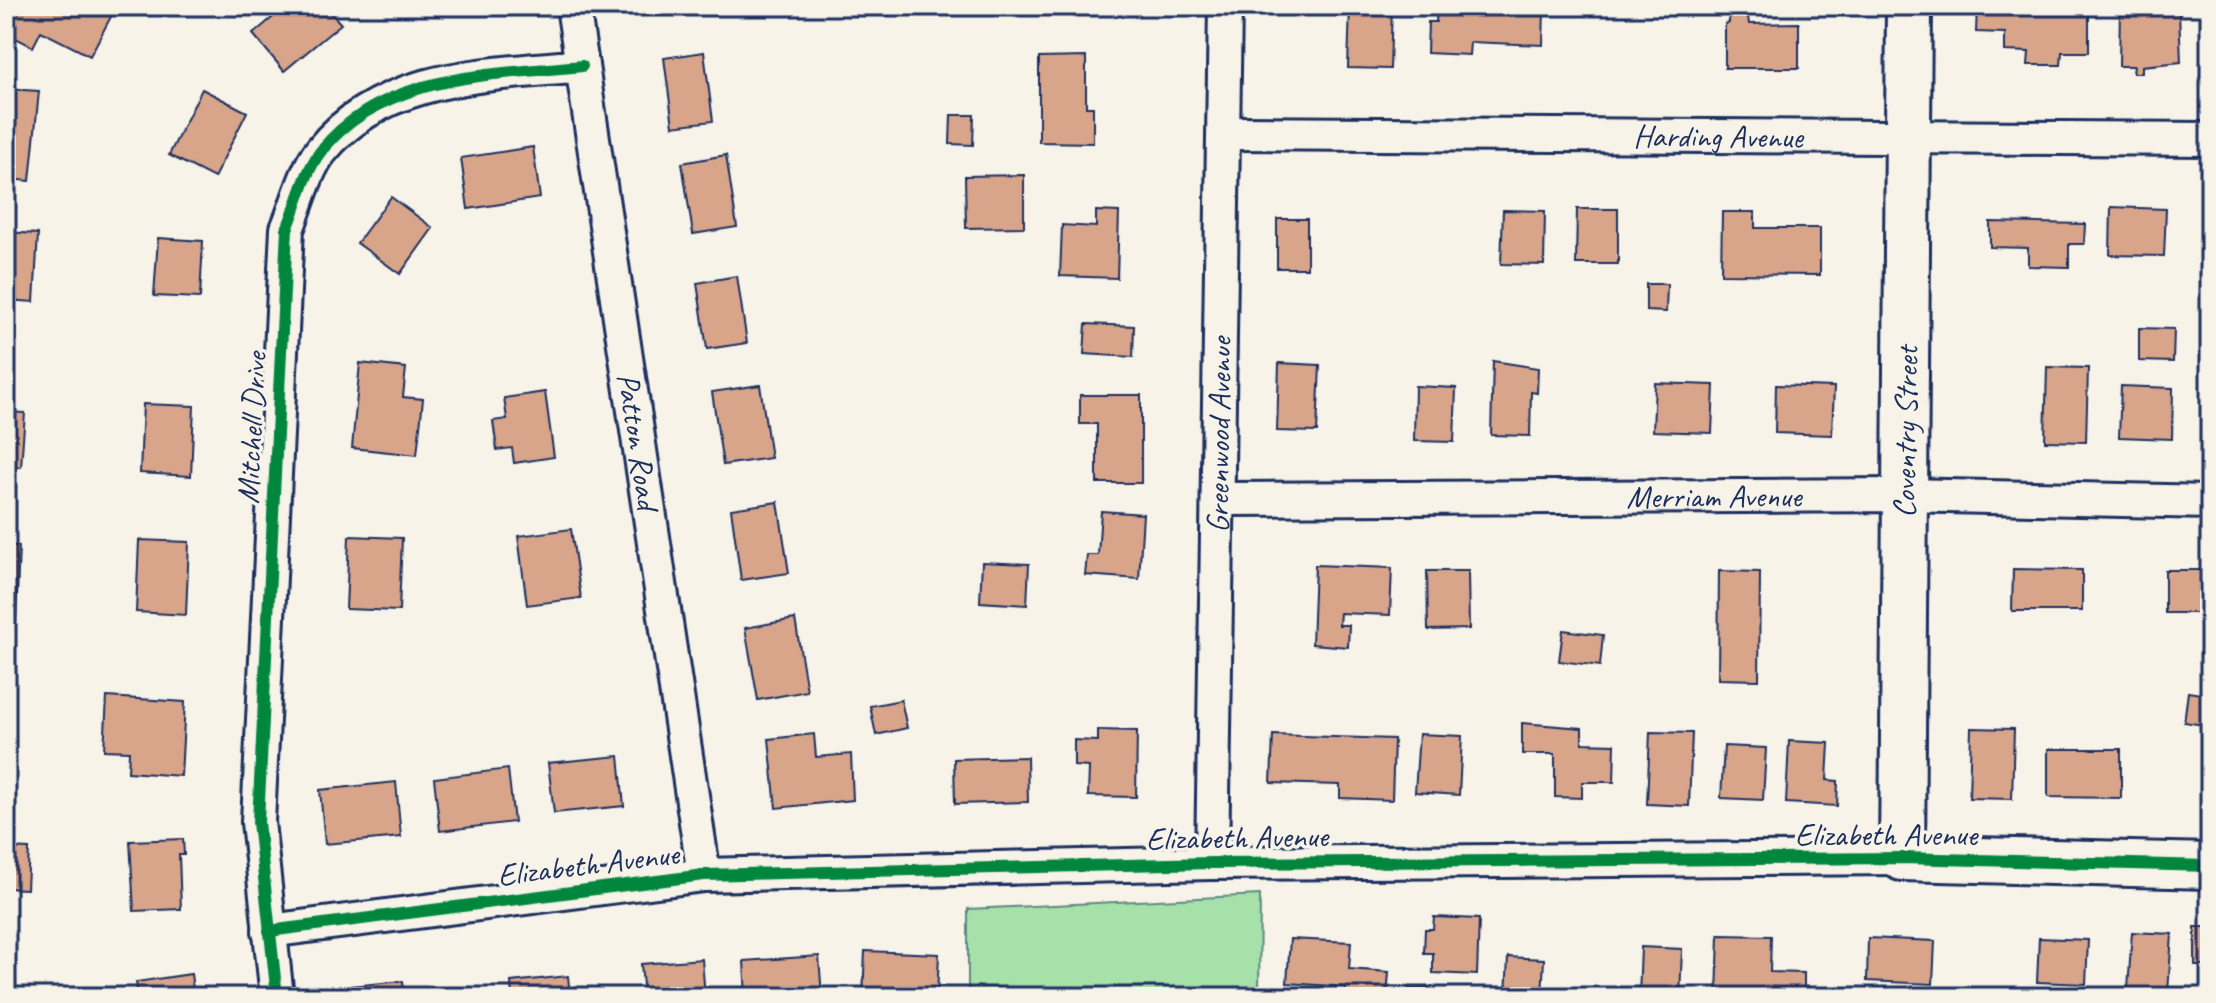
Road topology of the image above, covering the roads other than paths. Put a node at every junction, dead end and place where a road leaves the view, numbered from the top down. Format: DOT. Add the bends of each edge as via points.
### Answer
graph roads {
  1 [pos="573,6"];
  2 [pos="1225,6"];
  3 [pos="1909,6"];
  4 [pos="582,66"];
  5 [pos="1226,133"];
  6 [pos="1909,136"];
  7 [pos="2210,139"];
  8 [pos="1904,495"];
  9 [pos="1218,499"];
  10 [pos="2210,502"];
  11 [pos="1902,858"];
  12 [pos="1212,863"];
  13 [pos="2210,866"];
  14 [pos="704,875"];
  15 [pos="269,931"];
  16 [pos="277,997"];
  1 -- 4 [label="street, Patton Road"];
  2 -- 5 [label="street, Greenwood Avenue"];
  3 -- 6 [label="street, Coventry Street"];
  4 -- 14 [label="street, Patton Road"];
  4 -- 15 [label="street, Mitchell Drive" via="436,81 368,109 320,151 287,229 258,822"];
  5 -- 6 [label="street, Harding Avenue"];
  5 -- 9 [label="street, Greenwood Avenue"];
  6 -- 7 [label="street, Harding Avenue"];
  6 -- 8 [label="street, Coventry Street"];
  8 -- 9 [label="street, Merriam Avenue"];
  8 -- 10 [label="street, Merriam Avenue"];
  8 -- 11 [label="street, Coventry Street"];
  9 -- 12 [label="street, Greenwood Avenue"];
  11 -- 12 [label="street, Elizabeth Avenue"];
  11 -- 13 [label="street, Elizabeth Avenue"];
  12 -- 14 [label="street, Elizabeth Avenue"];
  14 -- 15 [label="street, Elizabeth Avenue"];
  15 -- 16 [label="street, Mitchell Drive"];
}
